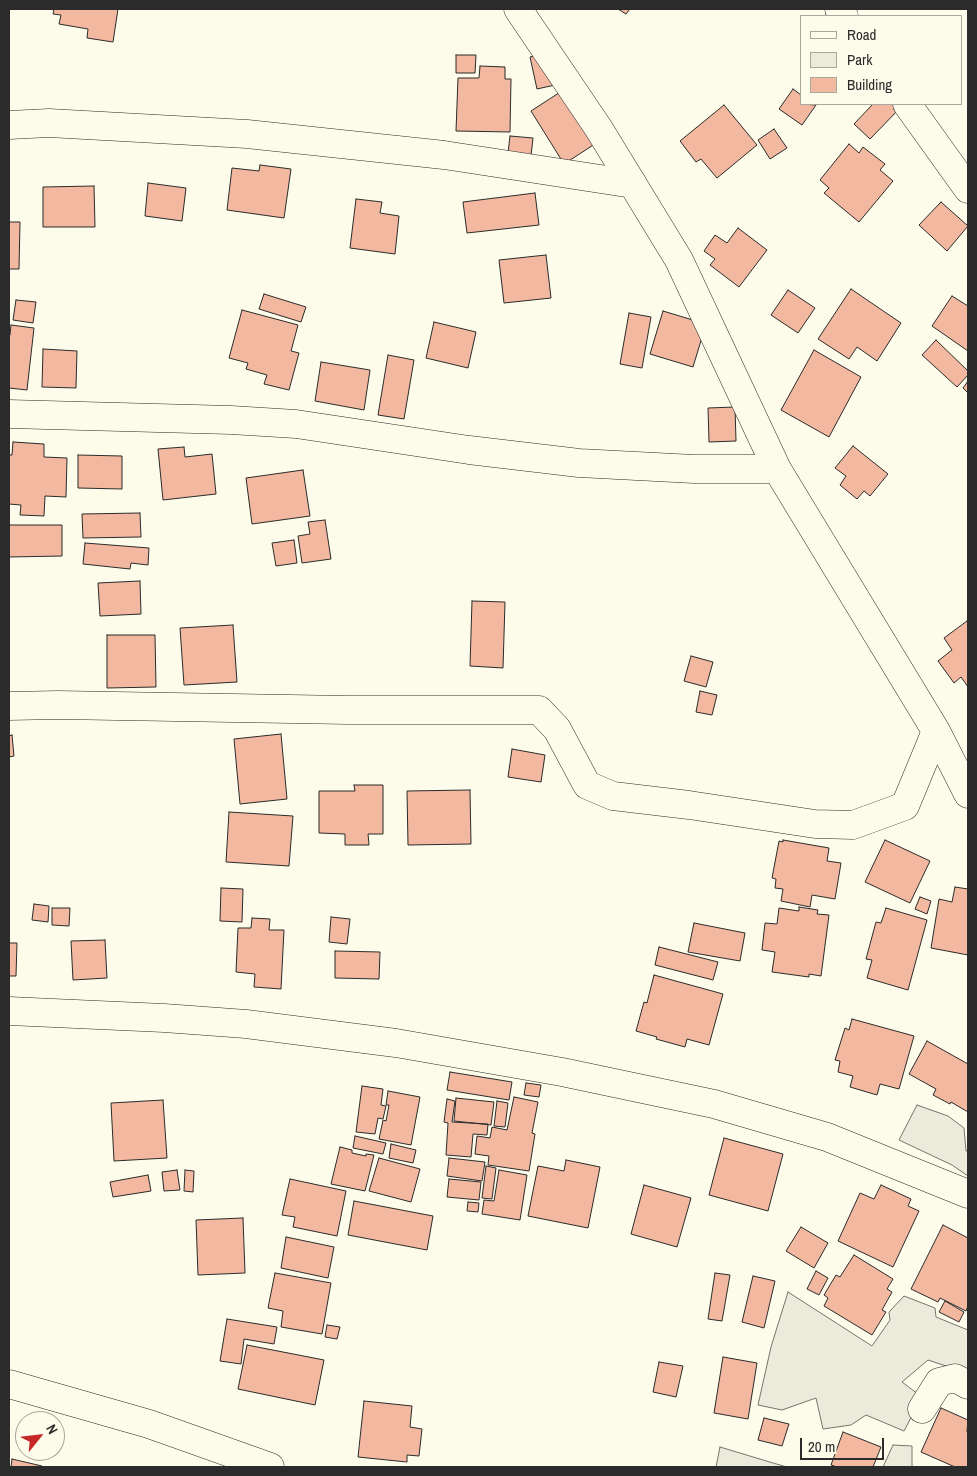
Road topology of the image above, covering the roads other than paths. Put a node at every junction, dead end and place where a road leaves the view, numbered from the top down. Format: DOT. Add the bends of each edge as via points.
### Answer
graph roads {
  1 [pos="518,9"];
  2 [pos="908,105"];
  3 [pos="9,125"];
  4 [pos="633,184"];
  5 [pos="968,189"];
  6 [pos="9,414"];
  7 [pos="777,469"];
  8 [pos="9,706"];
  9 [pos="936,731"];
  10 [pos="968,794"];
  11 [pos="9,1011"];
  12 [pos="968,1194"];
  13 [pos="9,1384"];
  14 [pos="968,1385"];
  15 [pos="922,1410"];
  16 [pos="270,1467"];
  1 -- 4 [label="street"];
  2 -- 5 [label="street"];
  3 -- 4 [label="street" via="49,123 247,134 444,155"];
  4 -- 7 [label="street" via="679,260"];
  6 -- 7 [label="street" via="296,424 579,463 694,469"];
  7 -- 9 [label="street"];
  8 -- 9 [label="street" via="539,710 557,730 587,785 613,796 815,824 853,825 905,806"];
  9 -- 10 [label="street"];
  11 -- 12 [label="street" via="246,1024 396,1043 562,1072 714,1104 827,1137"];
  13 -- 16 [label="street" via="149,1424"];
  14 -- 15 [label="street" via="955,1378 940,1382"];
}
